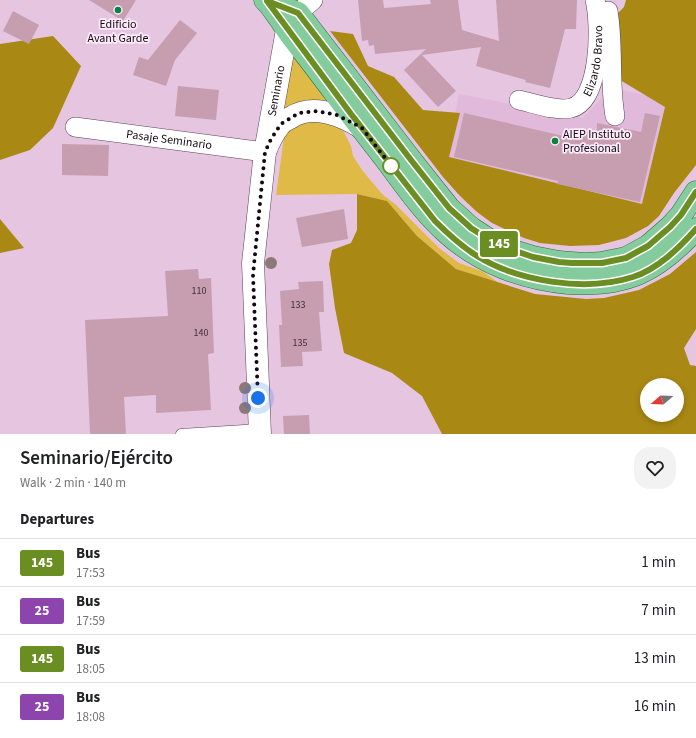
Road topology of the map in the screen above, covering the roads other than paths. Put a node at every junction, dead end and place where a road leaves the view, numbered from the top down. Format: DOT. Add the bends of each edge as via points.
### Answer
graph roads {
  1 [pos="595,0"];
  2 [pos="606,0"];
  3 [pos="266,1"];
  4 [pos="300,15"];
  5 [pos="519,100"];
  6 [pos="615,116"];
  7 [pos="75,127"];
  8 [pos="362,128"];
  9 [pos="265,152"];
  10 [pos="696,192"];
  11 [pos="696,229"];
  12 [pos="260,431"];
  13 [pos="181,434"];
  1 -- 5 [label="street, Elizardo Bravo" via="598,20 596,55 591,84 584,100 576,107 563,109"];
  2 -- 6 [label="street, Elizardo Bravo"];
  3 -- 4 [label="main road"];
  4 -- 8 [label="main road"];
  4 -- 9 [label="street, Seminario"];
  4 -- 10 [label="main road" via="449,208 471,228 507,248 539,258 578,264 626,258 648,246 670,227"];
  7 -- 9 [label="street, Pasaje Seminario"];
  8 -- 9 [label="street" via="332,114 317,111 299,113 281,124"];
  8 -- 11 [label="main road" via="447,233 478,256 514,272 558,282 585,284 634,277 661,262"];
  9 -- 12 [label="street, Seminario" via="253,275"];
  12 -- 13 [label="lane"];
}
